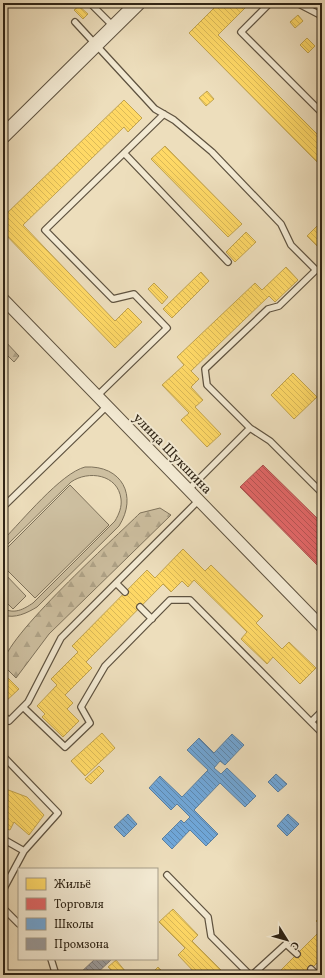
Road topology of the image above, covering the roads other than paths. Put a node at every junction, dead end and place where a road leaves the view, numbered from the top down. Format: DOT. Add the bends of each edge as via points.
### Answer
graph roads {
  1 [pos="90,3"];
  2 [pos="138,3"];
  3 [pos="270,3"];
  4 [pos="297,3"];
  5 [pos="322,16"];
  6 [pos="75,22"];
  7 [pos="114,27"];
  8 [pos="96,44"];
  9 [pos="322,113"];
  10 [pos="164,114"];
  11 [pos="3,136"];
  12 [pos="124,153"];
  13 [pos="228,262"];
  14 [pos="3,299"];
  15 [pos="97,396"];
  16 [pos="106,406"];
  17 [pos="250,428"];
  18 [pos="188,490"];
  19 [pos="322,493"];
  20 [pos="198,501"];
  21 [pos="3,507"];
  22 [pos="116,583"];
  23 [pos="125,592"];
  24 [pos="140,607"];
  25 [pos="152,619"];
  26 [pos="322,627"];
  27 [pos="23,707"];
  28 [pos="322,712"];
  29 [pos="3,715"];
  30 [pos="311,722"];
  31 [pos="322,733"];
  32 [pos="3,756"];
  33 [pos="3,839"];
  34 [pos="24,851"];
  35 [pos="167,875"];
  36 [pos="3,890"];
  37 [pos="3,908"];
  38 [pos="18,923"];
  39 [pos="297,954"];
  40 [pos="51,960"];
  41 [pos="311,969"];
  42 [pos="322,972"];
  43 [pos="56,975"];
  44 [pos="251,975"];
  45 [pos="318,975"];
  1 -- 7 [label="lane"];
  2 -- 7 [label="street"];
  3 -- 9 [label="lane" via="241,32"];
  4 -- 5 [label="lane"];
  6 -- 8 [label="lane"];
  7 -- 8 [label="street"];
  8 -- 10 [label="lane" via="155,109"];
  8 -- 11 [label="street"];
  10 -- 12 [label="lane"];
  10 -- 17 [label="lane" via="212,152 281,224 291,244 316,270 279,306 268,308 205,369 207,385"];
  12 -- 13 [label="lane"];
  12 -- 15 [label="lane" via="45,230 113,299 134,294 167,328"];
  14 -- 15 [label="street, улица Шукшина"];
  15 -- 16 [label="street, улица Шукшина"];
  16 -- 18 [label="street, улица Шукшина"];
  16 -- 21 [label="lane"];
  17 -- 18 [label="lane"];
  17 -- 19 [label="lane" via="270,441"];
  18 -- 20 [label="street, улица Шукшина"];
  20 -- 22 [label="lane"];
  20 -- 26 [label="street, улица Шукшина"];
  22 -- 23 [label="lane"];
  22 -- 27 [label="lane" via="61,638"];
  24 -- 25 [label="lane"];
  25 -- 27 [label="lane" via="104,666 81,707 90,723 65,747"];
  25 -- 30 [label="lane" via="170,600 190,600"];
  27 -- 29 [label="lane" via="8,721"];
  28 -- 30 [label="lane"];
  30 -- 31 [label="lane"];
  32 -- 34 [label="lane" via="58,813"];
  33 -- 34 [label="lane"];
  34 -- 36 [label="lane"];
  35 -- 44 [label="lane" via="208,917 211,936"];
  37 -- 38 [label="lane"];
  39 -- 44 [label="lane" via="286,944"];
  40 -- 43 [label="lane"];
  41 -- 45 [label="lane"];
  42 -- 45 [label="lane"];
}
